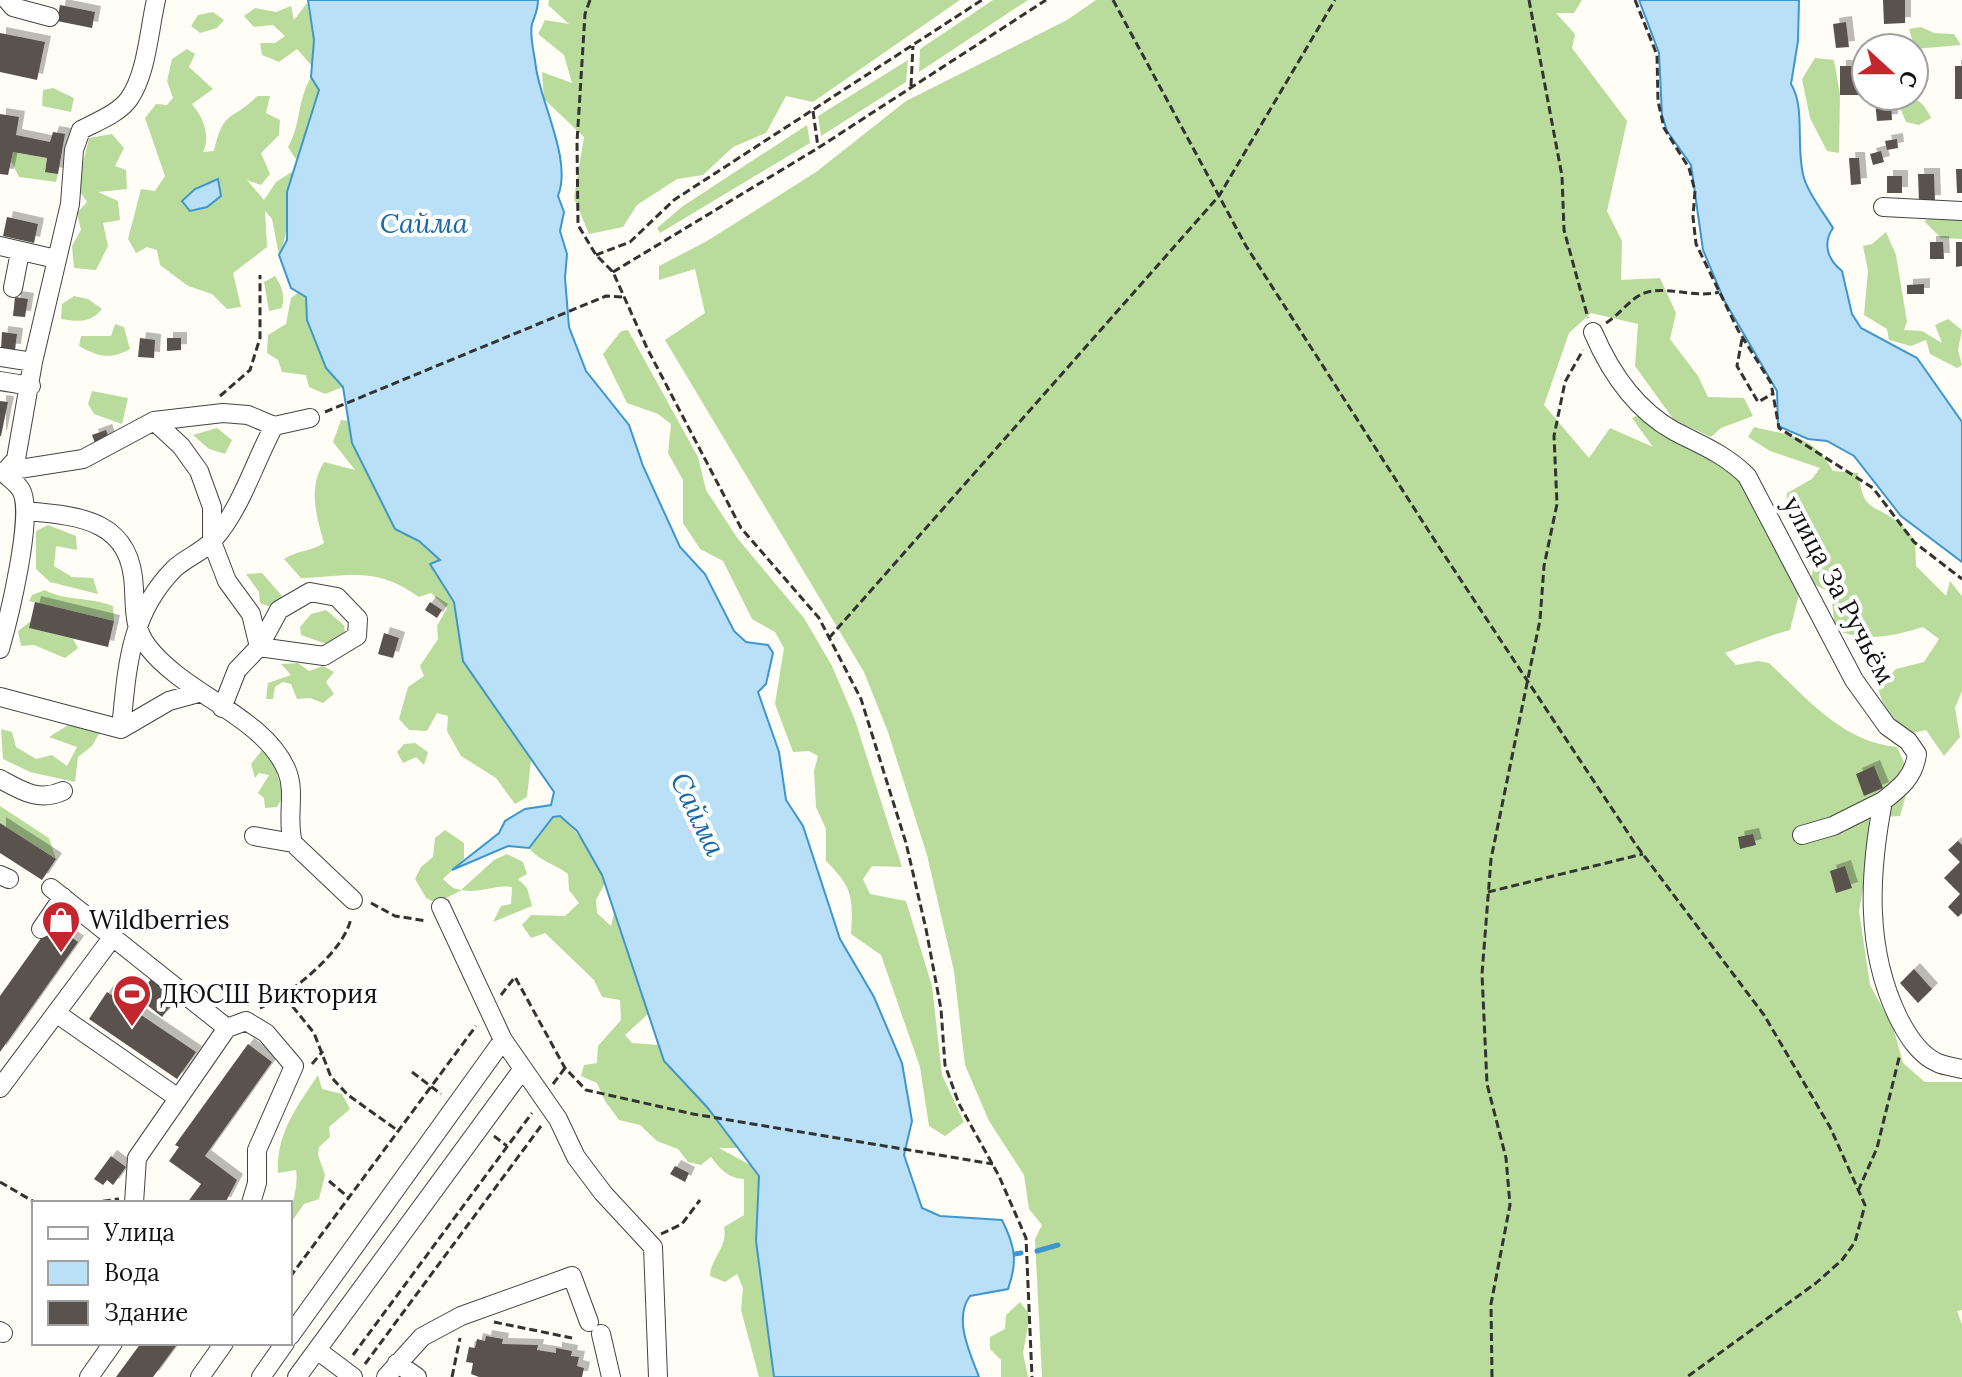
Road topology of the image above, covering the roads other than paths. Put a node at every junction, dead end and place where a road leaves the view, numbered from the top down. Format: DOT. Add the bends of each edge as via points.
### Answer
graph roads {
  1 [pos="7,0"];
  2 [pos="156,0"];
  3 [pos="50,17"];
  4 [pos="1883,207"];
  5 [pos="1962,211"];
  6 [pos="0,246"];
  7 [pos="20,252"];
  8 [pos="56,259"];
  9 [pos="13,288"];
  10 [pos="1593,332"];
  11 [pos="0,357"];
  12 [pos="33,362"];
  13 [pos="0,381"];
  14 [pos="31,386"];
  15 [pos="310,418"];
  16 [pos="154,421"];
  17 [pos="274,426"];
  18 [pos="2,472"];
  19 [pos="26,511"];
  20 [pos="212,542"];
  21 [pos="135,627"];
  22 [pos="259,647"];
  23 [pos="0,649"];
  24 [pos="198,693"];
  25 [pos="0,697"];
  26 [pos="222,708"];
  27 [pos="121,729"];
  28 [pos="0,779"];
  29 [pos="63,791"];
  30 [pos="1883,801"];
  31 [pos="1802,835"];
  32 [pos="254,836"];
  33 [pos="293,843"];
  34 [pos="353,900"];
  35 [pos="441,907"];
  36 [pos="41,929"];
  37 [pos="112,938"];
  38 [pos="56,1013"];
  39 [pos="227,1028"];
  40 [pos="503,1040"];
  41 [pos="1962,1069"];
  42 [pos="522,1070"];
  43 [pos="0,1088"];
  44 [pos="178,1098"];
  45 [pos="135,1200"];
  46 [pos="252,1201"];
  47 [pos="292,1331"];
  48 [pos="112,1345"];
  49 [pos="223,1345"];
  50 [pos="282,1345"];
  51 [pos="317,1350"];
  52 [pos="353,1370"];
  53 [pos="392,1370"];
  54 [pos="89,1377"];
  55 [pos="200,1377"];
  56 [pos="261,1377"];
  57 [pos="297,1377"];
  58 [pos="417,1377"];
  59 [pos="611,1377"];
  60 [pos="658,1377"];
  1 -- 3 [label="street" via="13,7"];
  2 -- 8 [label="street" via="129,99 81,130"];
  4 -- 5 [label="street"];
  6 -- 7 [label="street"];
  7 -- 8 [label="street"];
  7 -- 9 [label="street"];
  8 -- 12 [label="street"];
  10 -- 30 [label="street, улица За Ручьём" via="1605,360 1642,409 1727,456 1759,495 1854,680 1887,726 1917,754 1915,769"];
  11 -- 12 [label="street"];
  12 -- 14 [label="street"];
  13 -- 14 [label="street"];
  14 -- 18 [label="street" via="16,459"];
  15 -- 17 [label="street"];
  16 -- 17 [label="street" via="248,415"];
  16 -- 18 [label="street" via="83,459"];
  16 -- 20 [label="street" via="199,471 212,507"];
  17 -- 20 [label="street" via="230,517"];
  18 -- 19 [label="street" via="22,491"];
  19 -- 21 [label="street" via="78,516 107,528 123,548 134,581"];
  19 -- 23 [label="street" via="13,604"];
  20 -- 21 [label="street" via="176,567 152,594"];
  20 -- 22 [label="street" via="227,581 251,614"];
  21 -- 24 [label="street" via="148,648"];
  21 -- 27 [label="street"];
  22 -- 22 [label="street" via="279,610 310,592 337,597 358,619 357,636 324,656"];
  22 -- 26 [label="street" via="237,670"];
  24 -- 26 [label="street"];
  24 -- 27 [label="street" via="169,701"];
  25 -- 27 [label="street"];
  26 -- 33 [label="street" via="279,754 291,788"];
  28 -- 29 [label="street" via="37,796"];
  30 -- 31 [label="street, улица За Ручьём"];
  30 -- 41 [label="street" via="1872,935 1884,987 1905,1031 1929,1057"];
  32 -- 33 [label="street"];
  33 -- 34 [label="street"];
  35 -- 40 [label="street"];
  36 -- 37 [label="street" via="57,893"];
  37 -- 38 [label="street"];
  37 -- 39 [label="street"];
  38 -- 43 [label="street"];
  38 -- 44 [label="street"];
  39 -- 44 [label="street"];
  39 -- 46 [label="street" via="253,1015 294,1066 257,1150"];
  40 -- 42 [label="street"];
  40 -- 47 [label="street"];
  42 -- 51 [label="street"];
  42 -- 60 [label="street" via="585,1169 653,1247"];
  44 -- 45 [label="street" via="137,1158"];
  48 -- 54 [label="street"];
  49 -- 55 [label="street"];
  50 -- 56 [label="street"];
  51 -- 52 [label="street"];
  51 -- 57 [label="street"];
  53 -- 58 [label="street"];
  53 -- 59 [label="street" via="422,1337 461,1316 572,1276"];
}
